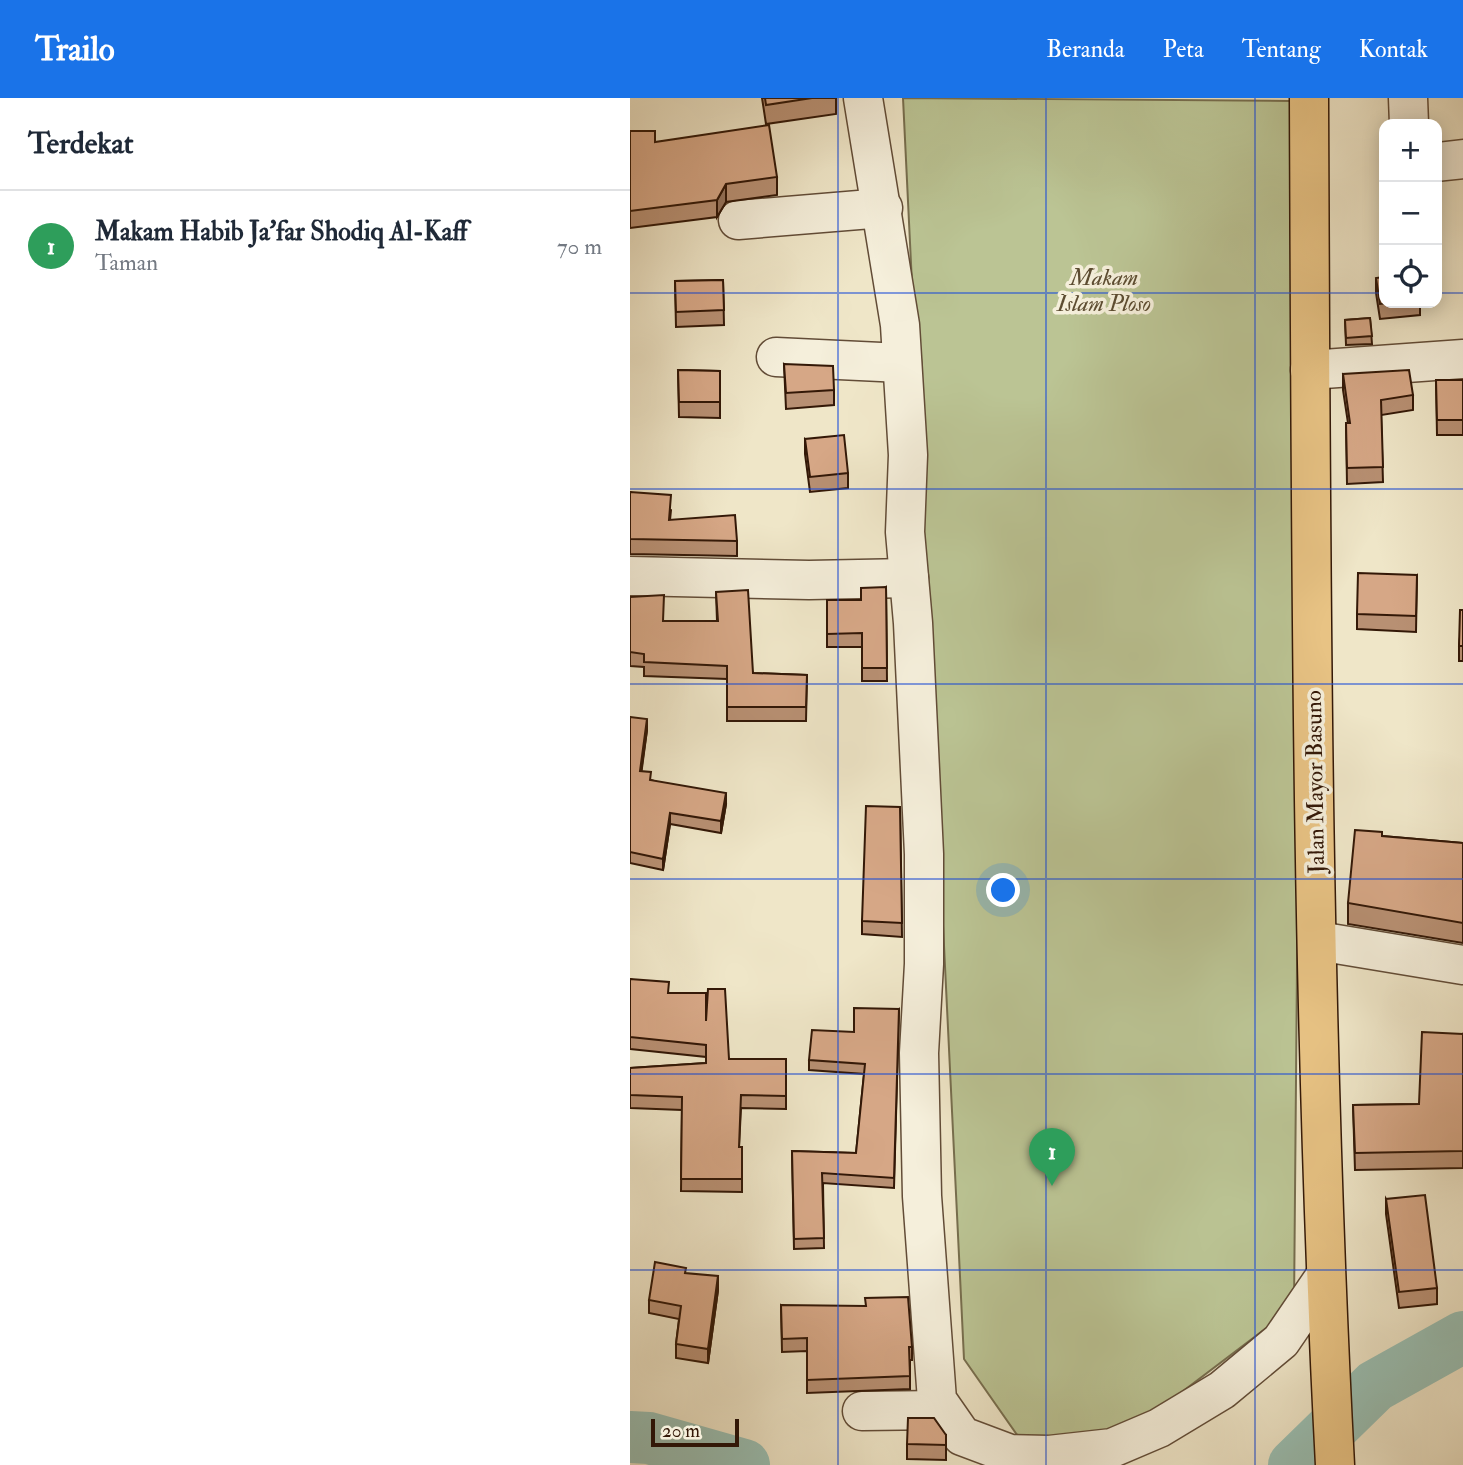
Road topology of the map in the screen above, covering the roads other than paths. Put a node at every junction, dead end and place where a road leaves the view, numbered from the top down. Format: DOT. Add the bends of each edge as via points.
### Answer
graph roads {
  1 [pos="863,98"];
  2 [pos="1309,98"];
  3 [pos="1408,98"];
  4 [pos="1409,119"];
  5 [pos="1463,159"];
  6 [pos="1442,161"];
  7 [pos="883,208"];
  8 [pos="738,220"];
  9 [pos="776,356"];
  10 [pos="1463,359"];
  11 [pos="902,363"];
  12 [pos="1310,370"];
  13 [pos="630,576"];
  14 [pos="909,579"];
  15 [pos="1318,941"];
  16 [pos="1463,965"];
  17 [pos="1325,1289"];
  18 [pos="942,1410"];
  19 [pos="862,1412"];
  20 [pos="1335,1465"];
  1 -- 7 [label="street"];
  2 -- 12 [label="main road, Jalan Mayor Basuno"];
  3 -- 4 [label="street"];
  5 -- 6 [label="street"];
  7 -- 8 [label="street"];
  7 -- 11 [label="street"];
  9 -- 11 [label="street"];
  10 -- 12 [label="street"];
  11 -- 14 [label="street"];
  12 -- 15 [label="main road, Jalan Mayor Basuno"];
  13 -- 14 [label="street"];
  14 -- 18 [label="street" via="924,853 919,1053 922,1196 937,1400"];
  15 -- 16 [label="street"];
  15 -- 17 [label="main road, Jalan Mayor Basuno"];
  17 -- 18 [label="street" via="1281,1342 1222,1390 1112,1448 1010,1454 962,1436"];
  17 -- 20 [label="main road, Jalan Mayor Basuno"];
  18 -- 19 [label="street"];
}
